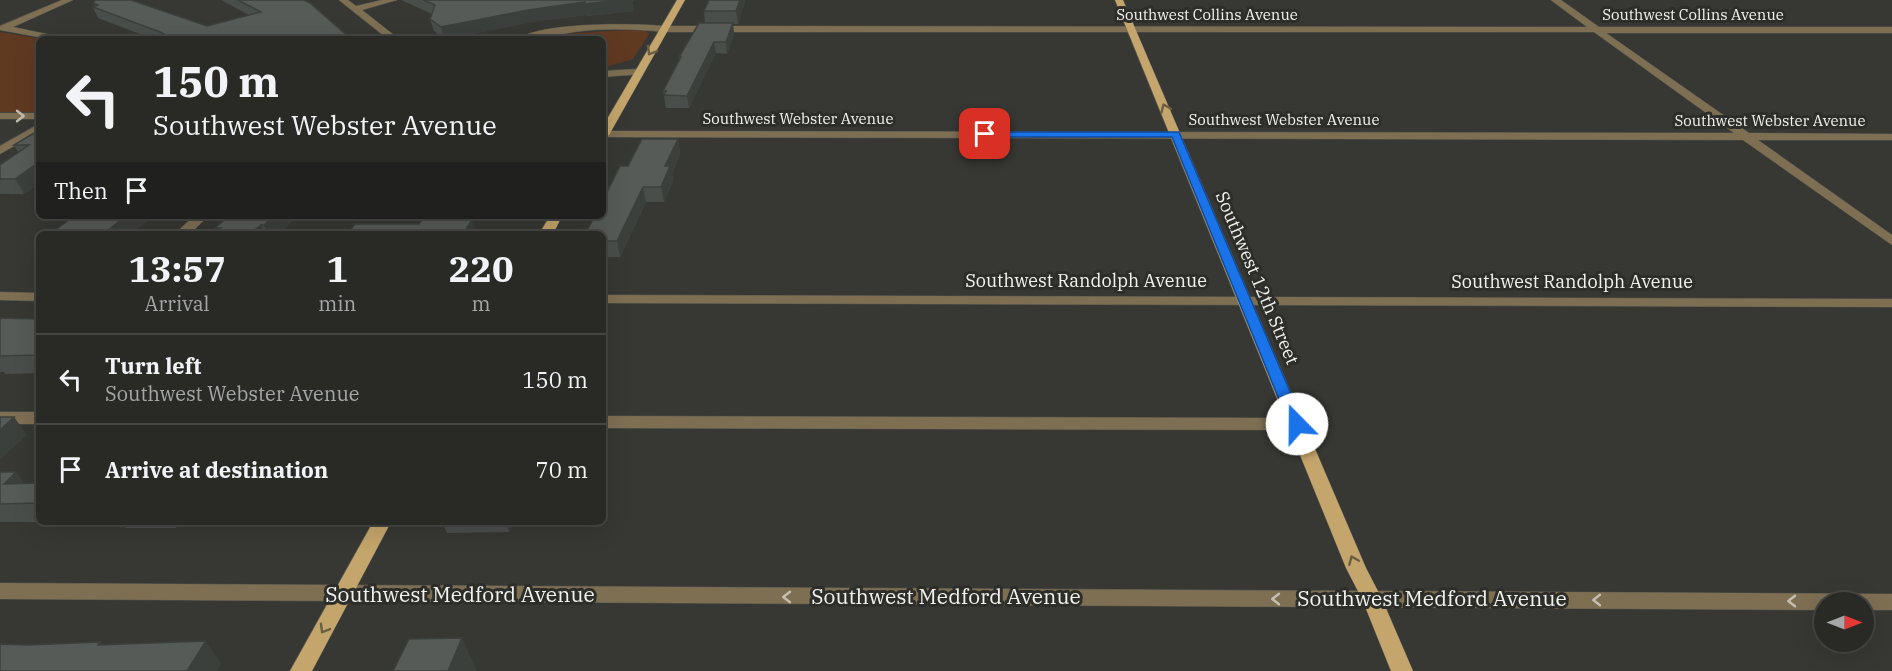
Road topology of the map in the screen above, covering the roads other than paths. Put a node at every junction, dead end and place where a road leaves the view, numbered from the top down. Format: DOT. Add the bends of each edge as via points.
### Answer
graph roads {
  1 [pos="69,0"];
  2 [pos="343,0"];
  3 [pos="393,0"];
  4 [pos="681,0"];
  5 [pos="1119,0"];
  6 [pos="1556,0"];
  7 [pos="355,9"];
  8 [pos="1,28"];
  9 [pos="664,29"];
  10 [pos="1132,30"];
  11 [pos="1599,30"];
  12 [pos="1892,30"];
  13 [pos="48,36"];
  14 [pos="390,36"];
  15 [pos="540,36"];
  16 [pos="639,72"];
  17 [pos="606,74"];
  18 [pos="0,116"];
  19 [pos="36,116"];
  20 [pos="36,129"];
  21 [pos="606,130"];
  22 [pos="1176,134"];
  23 [pos="606,135"];
  24 [pos="1747,136"];
  25 [pos="1892,136"];
  26 [pos="0,151"];
  27 [pos="199,219"];
  28 [pos="185,231"];
  29 [pos="1892,241"];
  30 [pos="0,296"];
  31 [pos="36,297"];
  32 [pos="606,299"];
  33 [pos="1246,301"];
  34 [pos="1892,303"];
  35 [pos="0,418"];
  36 [pos="36,418"];
  37 [pos="606,422"];
  38 [pos="1297,424"];
  39 [pos="380,525"];
  40 [pos="0,591"];
  41 [pos="344,595"];
  42 [pos="1372,599"];
  43 [pos="1892,602"];
  44 [pos="301,671"];
  45 [pos="1402,671"];
  1 -- 8 [label="street"];
  2 -- 7 [label="street"];
  3 -- 7 [label="street"];
  4 -- 9 [label="main road"];
  5 -- 10 [label="main road, Southwest 12th Street"];
  6 -- 11 [label="street"];
  7 -- 14 [label="street"];
  8 -- 13 [label="street"];
  9 -- 10 [label="street, Southwest Collins Avenue"];
  9 -- 15 [label="street, Southwest Collins Avenue" via="628,26"];
  9 -- 16 [label="main road, one-way"];
  10 -- 11 [label="street, Southwest Collins Avenue"];
  22 -- 10 [label="main road, Southwest 12th Street, one-way"];
  11 -- 12 [label="street, Southwest Collins Avenue"];
  11 -- 24 [label="street"];
  16 -- 17 [label="street"];
  16 -- 21 [label="main road"];
  18 -- 19 [label="street, one-way"];
  20 -- 26 [label="street"];
  22 -- 23 [label="street, Southwest Webster Avenue"];
  22 -- 24 [label="street, Southwest Webster Avenue"];
  22 -- 33 [label="main road, Southwest 12th Street"];
  24 -- 25 [label="street, Southwest Webster Avenue"];
  24 -- 29 [label="street"];
  27 -- 28 [label="street"];
  30 -- 31 [label="street"];
  32 -- 33 [label="street, Southwest Randolph Avenue"];
  33 -- 34 [label="street, Southwest Randolph Avenue"];
  33 -- 38 [label="main road, Southwest 12th Street"];
  35 -- 36 [label="street"];
  37 -- 38 [label="street"];
  42 -- 38 [label="main road, Southwest 12th Street, one-way"];
  39 -- 41 [label="main road"];
  40 -- 41 [label="street, Southwest Medford Avenue"];
  42 -- 41 [label="street, Southwest Medford Avenue, one-way"];
  41 -- 44 [label="main road, one-way"];
  43 -- 42 [label="street, Southwest Medford Avenue, one-way"];
  42 -- 45 [label="main road, Southwest 12th Street"];
}
